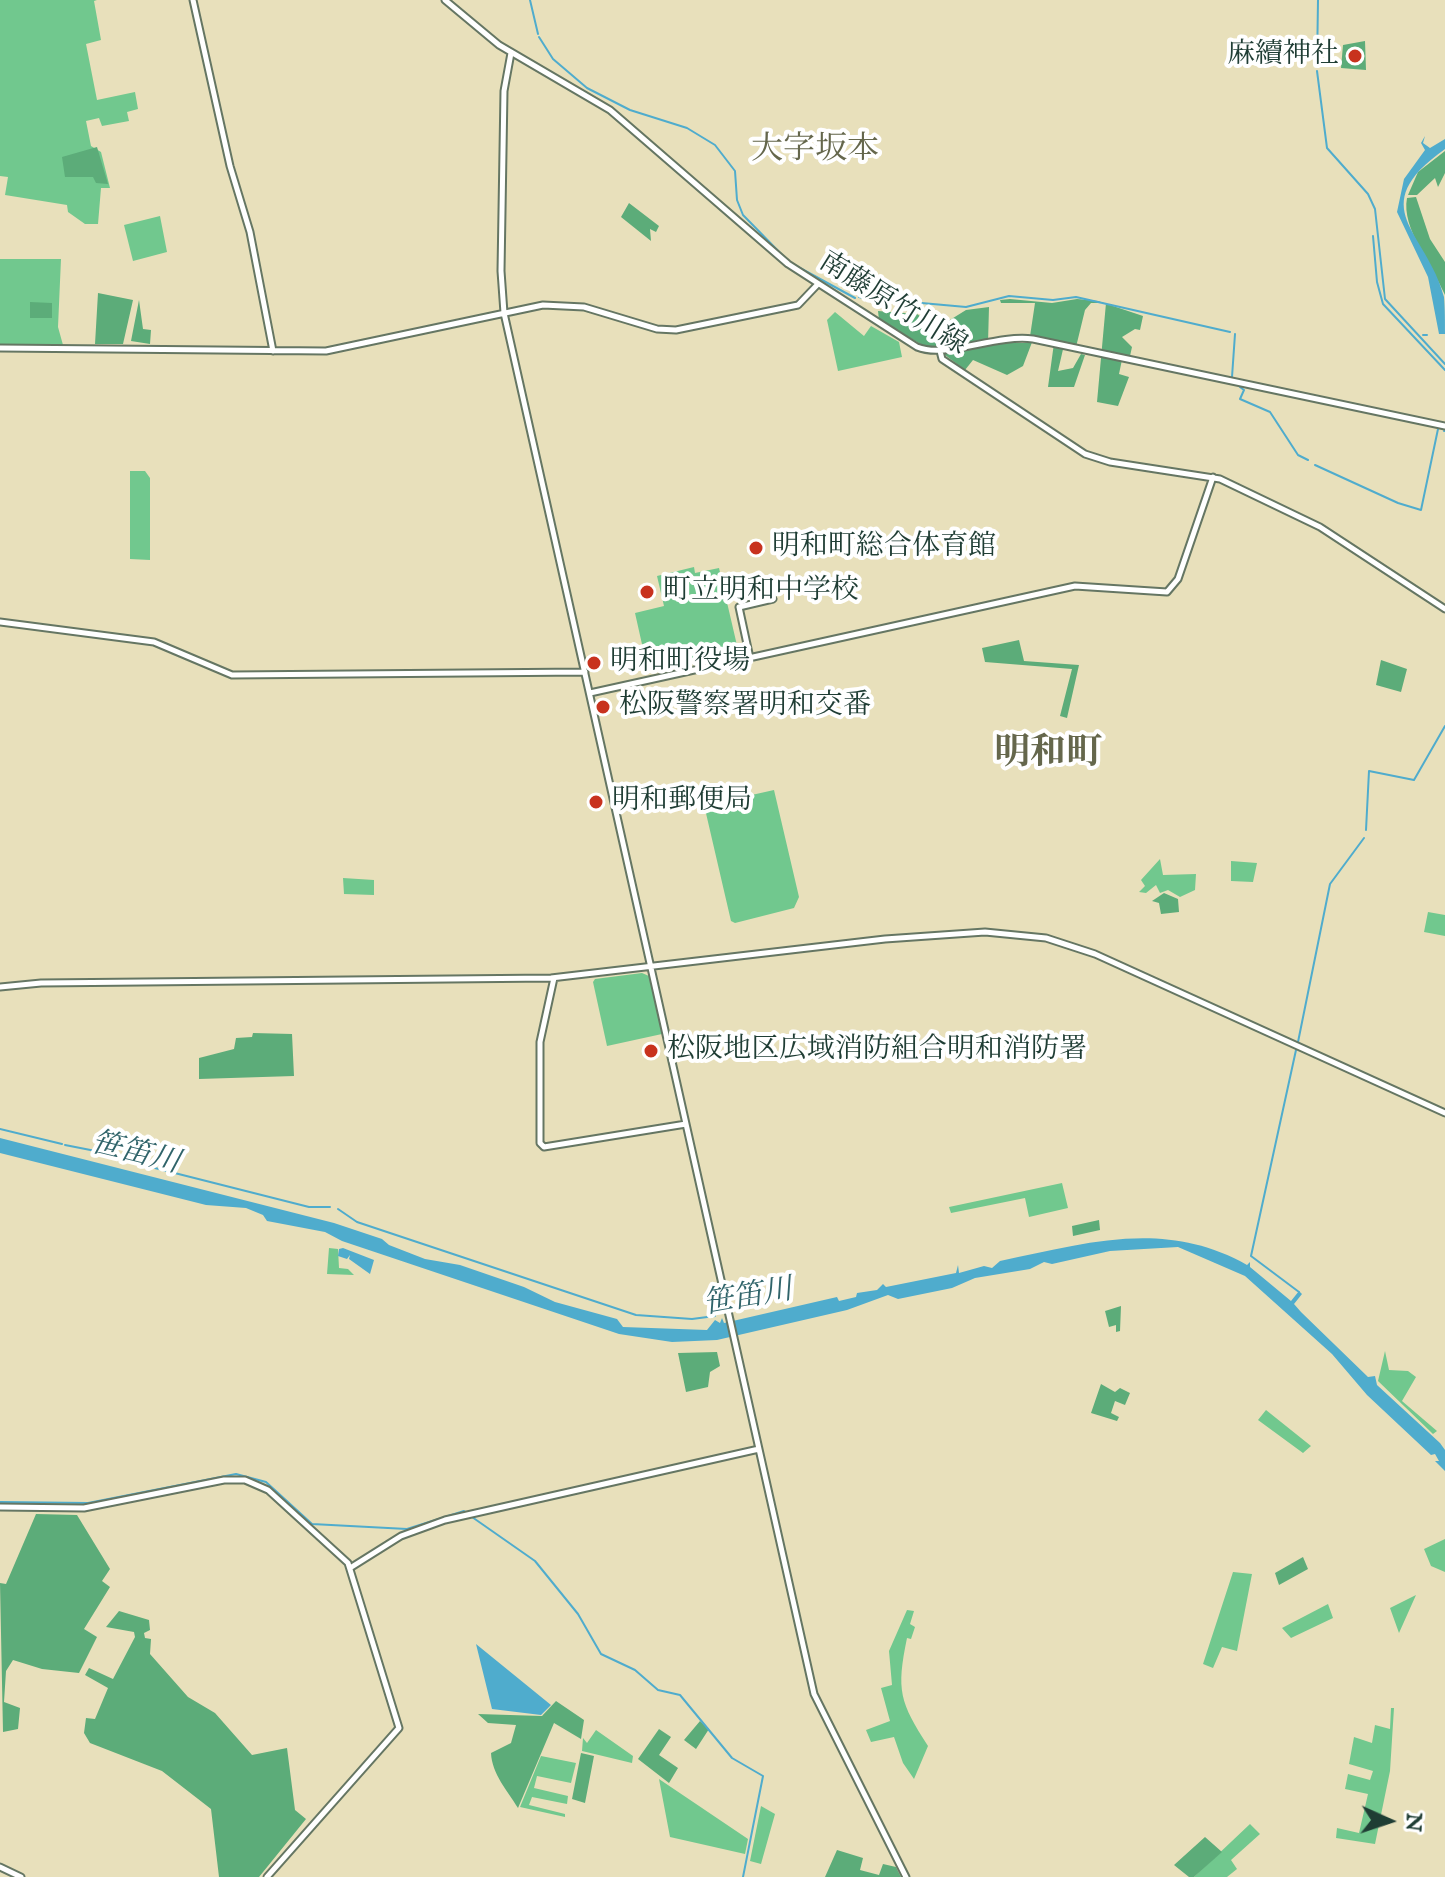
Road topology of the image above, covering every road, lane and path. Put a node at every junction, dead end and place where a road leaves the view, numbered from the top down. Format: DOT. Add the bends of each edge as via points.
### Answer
graph roads {
  1 [pos="193,0"];
  2 [pos="445,0"];
  3 [pos="511,53"];
  4 [pos="818,284"];
  5 [pos="504,313"];
  6 [pos="0,348"];
  7 [pos="273,351"];
  8 [pos="940,351"];
  9 [pos="1445,426"];
  10 [pos="1213,477"];
  11 [pos="773,599"];
  12 [pos="1445,609"];
  13 [pos="0,622"];
  14 [pos="750,658"];
  15 [pos="585,672"];
  16 [pos="590,693"];
  17 [pos="651,966"];
  18 [pos="554,978"];
  19 [pos="0,987"];
  20 [pos="1445,1113"];
  21 [pos="686,1124"];
  22 [pos="759,1449"];
  23 [pos="0,1507"];
  24 [pos="350,1568"];
  25 [pos="0,1867"];
  26 [pos="21,1877"];
  27 [pos="267,1877"];
  28 [pos="906,1877"];
  1 -- 7 [label="street" via="250,232"];
  2 -- 3 [label="street, 南藤原竹川線"];
  3 -- 4 [label="street, 南藤原竹川線" via="610,110 778,256"];
  3 -- 5 [label="street" via="504,91"];
  4 -- 5 [label="street" via="798,305 676,330 569,305"];
  4 -- 8 [label="street, 南藤原竹川線" via="901,338 923,350"];
  5 -- 7 [label="street" via="342,348"];
  5 -- 15 [label="street"];
  6 -- 7 [label="street"];
  8 -- 9 [label="street" via="992,339 1033,339"];
  8 -- 10 [label="street, 南藤原竹川線" via="942,359 1085,454"];
  10 -- 12 [label="street, 南藤原竹川線" via="1320,527"];
  10 -- 14 [label="street" via="1178,579 1167,592 1075,586"];
  11 -- 14 [label="street" via="739,607"];
  13 -- 15 [label="street" via="154,642 232,675"];
  14 -- 16 [label="street"];
  15 -- 16 [label="street"];
  16 -- 17 [label="street"];
  17 -- 18 [label="street"];
  17 -- 20 [label="street" via="964,933 1046,938 1108,959"];
  17 -- 21 [label="street"];
  18 -- 19 [label="street"];
  18 -- 21 [label="street" via="540,1042 540,1143 544,1147"];
  21 -- 22 [label="street"];
  22 -- 24 [label="street" via="469,1514 401,1536"];
  22 -- 28 [label="street" via="814,1694"];
  23 -- 24 [label="street" via="84,1508 245,1480 272,1493"];
  24 -- 27 [label="street" via="399,1728"];
  25 -- 26 [label="street"];
}
